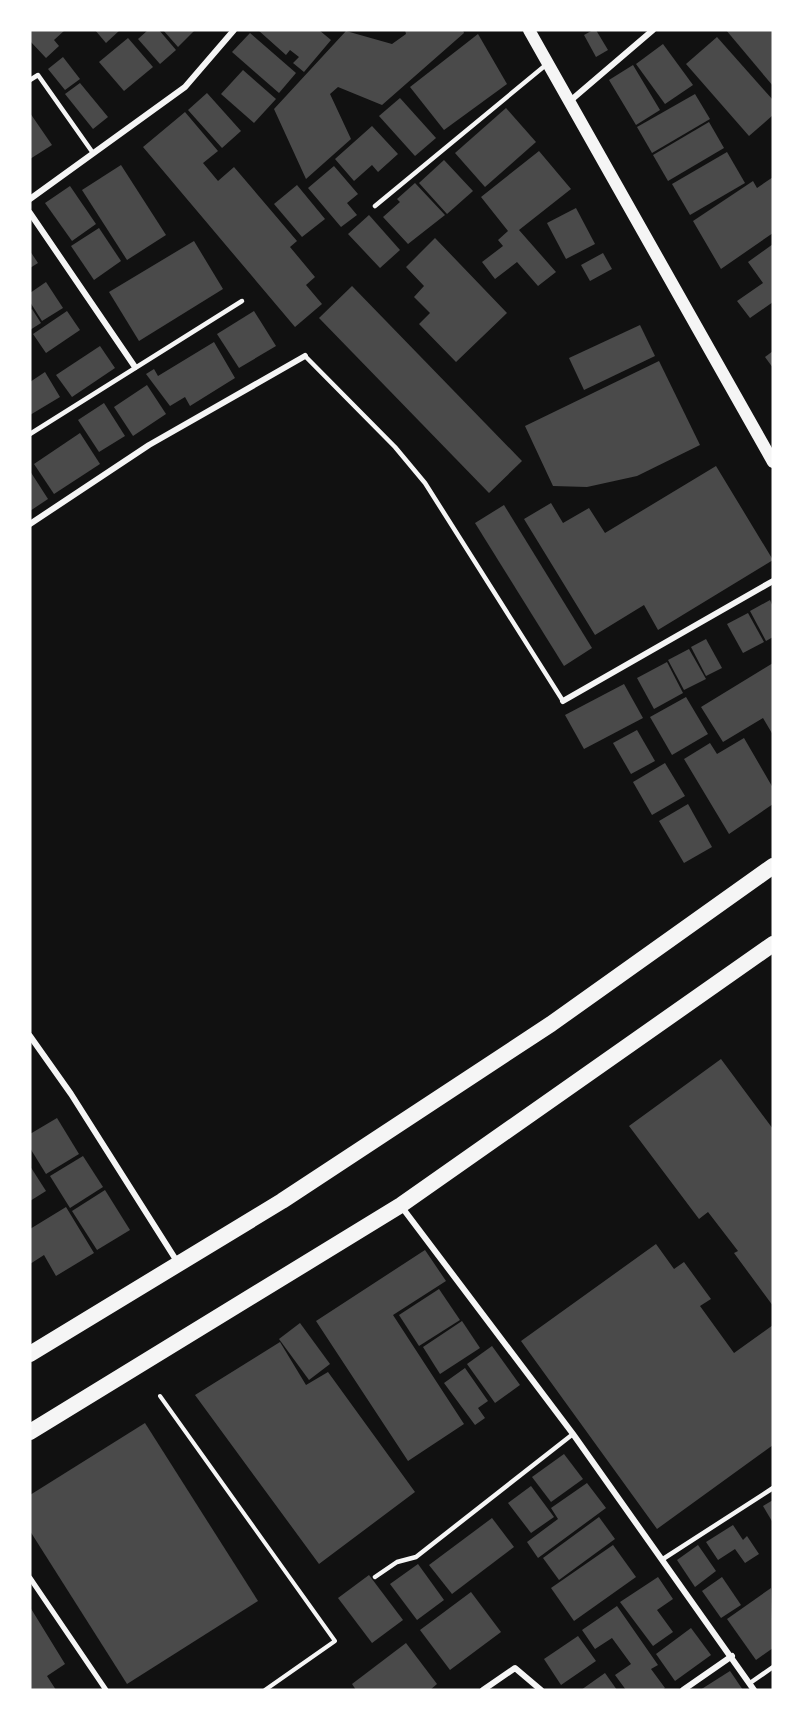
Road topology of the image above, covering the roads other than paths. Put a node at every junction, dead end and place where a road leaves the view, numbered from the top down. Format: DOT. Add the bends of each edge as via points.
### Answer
graph roads {
  1 [pos="234,30"];
  2 [pos="529,30"];
  3 [pos="653,30"];
  4 [pos="547,64"];
  5 [pos="30,80"];
  6 [pos="570,101"];
  7 [pos="93,153"];
  8 [pos="30,199"];
  9 [pos="375,206"];
  10 [pos="30,213"];
  11 [pos="242,301"];
  12 [pos="305,356"];
  13 [pos="135,367"];
  14 [pos="30,434"];
  15 [pos="773,462"];
  16 [pos="30,524"];
  17 [pos="773,581"];
  18 [pos="563,701"];
  19 [pos="773,866"];
  20 [pos="773,944"];
  21 [pos="31,1041"];
  22 [pos="401,1205"];
  23 [pos="178,1263"];
  24 [pos="30,1354"];
  25 [pos="34,1426"];
  26 [pos="573,1434"];
  27 [pos="773,1488"];
  28 [pos="663,1559"];
  29 [pos="375,1577"];
  30 [pos="30,1578"];
  31 [pos="732,1656"];
  32 [pos="773,1667"];
  33 [pos="750,1683"];
  34 [pos="106,1690"];
  35 [pos="483,1690"];
  36 [pos="542,1690"];
  37 [pos="683,1690"];
  38 [pos="754,1690"];
  1 -- 7 [label="street" via="185,87"];
  2 -- 4 [label="main road"];
  3 -- 6 [label="street"];
  4 -- 6 [label="main road"];
  4 -- 9 [label="lane"];
  5 -- 7 [label="lane" via="39,75"];
  6 -- 15 [label="main road"];
  7 -- 8 [label="street"];
  10 -- 13 [label="street"];
  11 -- 13 [label="lane"];
  12 -- 16 [label="street" via="149,445"];
  12 -- 18 [label="lane" via="425,483"];
  13 -- 14 [label="lane"];
  17 -- 18 [label="street"];
  19 -- 23 [label="highway" via="551,1024 282,1201"];
  20 -- 22 [label="highway"];
  21 -- 23 [label="street" via="77,1103"];
  22 -- 25 [label="highway"];
  22 -- 26 [label="street"];
  23 -- 24 [label="highway"];
  26 -- 28 [label="street"];
  26 -- 29 [label="lane" via="416,1557 398,1562"];
  27 -- 28 [label="lane"];
  28 -- 31 [label="street"];
  30 -- 34 [label="street"];
  31 -- 33 [label="street"];
  31 -- 37 [label="street"];
  32 -- 33 [label="lane"];
  33 -- 38 [label="street"];
  35 -- 36 [label="street" via="515,1668"];
}
